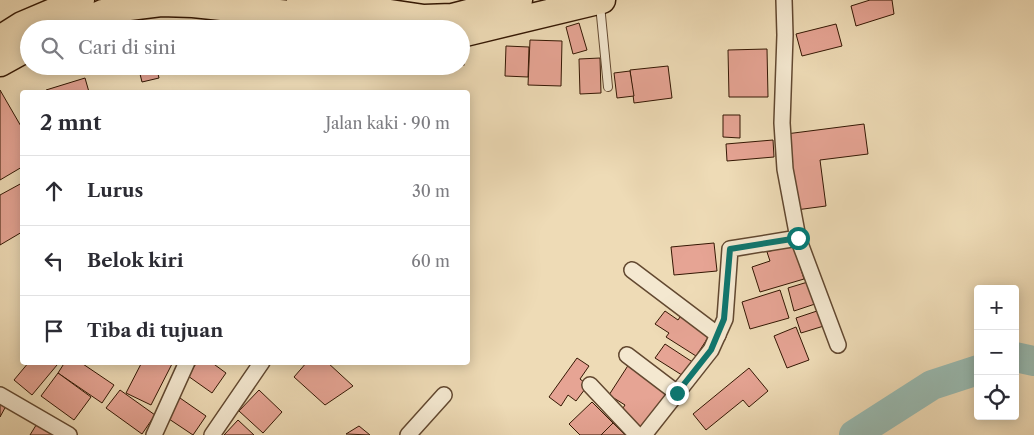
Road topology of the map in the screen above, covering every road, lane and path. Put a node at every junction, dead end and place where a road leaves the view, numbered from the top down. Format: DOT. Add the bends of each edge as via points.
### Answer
graph roads {
  1 [pos="80,0"];
  2 [pos="300,0"];
  3 [pos="518,0"];
  4 [pos="600,0"];
  5 [pos="784,0"];
  6 [pos="489,4"];
  7 [pos="34,20"];
  8 [pos="87,20"];
  9 [pos="315,20"];
  10 [pos="20,26"];
  11 [pos="470,32"];
  12 [pos="0,39"];
  13 [pos="20,52"];
  14 [pos="0,63"];
  15 [pos="608,87"];
  16 [pos="798,238"];
  17 [pos="632,270"];
  18 [pos="718,335"];
  19 [pos="838,345"];
  20 [pos="627,355"];
  21 [pos="186,365"];
  22 [pos="260,365"];
  23 [pos="590,385"];
  24 [pos="677,393"];
  25 [pos="0,395"];
  26 [pos="444,395"];
  27 [pos="156,434"];
  28 [pos="69,435"];
  29 [pos="212,435"];
  30 [pos="408,435"];
  31 [pos="637,435"];
  32 [pos="644,435"];
  1 -- 7 [label="highway"];
  2 -- 6 [label="highway" via="424,18 452,17"];
  3 -- 6 [label="highway"];
  4 -- 11 [label="highway"];
  4 -- 15 [label="lane"];
  5 -- 16 [label="street" via="782,123 785,169"];
  8 -- 9 [label="highway" via="103,13 160,3 289,14"];
  10 -- 12 [label="highway"];
  13 -- 14 [label="highway"];
  16 -- 18 [label="street" via="730,249 724,319"];
  16 -- 19 [label="street"];
  17 -- 18 [label="street"];
  18 -- 24 [label="street" via="711,350"];
  20 -- 24 [label="street"];
  21 -- 27 [label="street"];
  22 -- 29 [label="street"];
  23 -- 31 [label="street"];
  24 -- 32 [label="street"];
  25 -- 28 [label="street"];
  26 -- 30 [label="street"];
}
